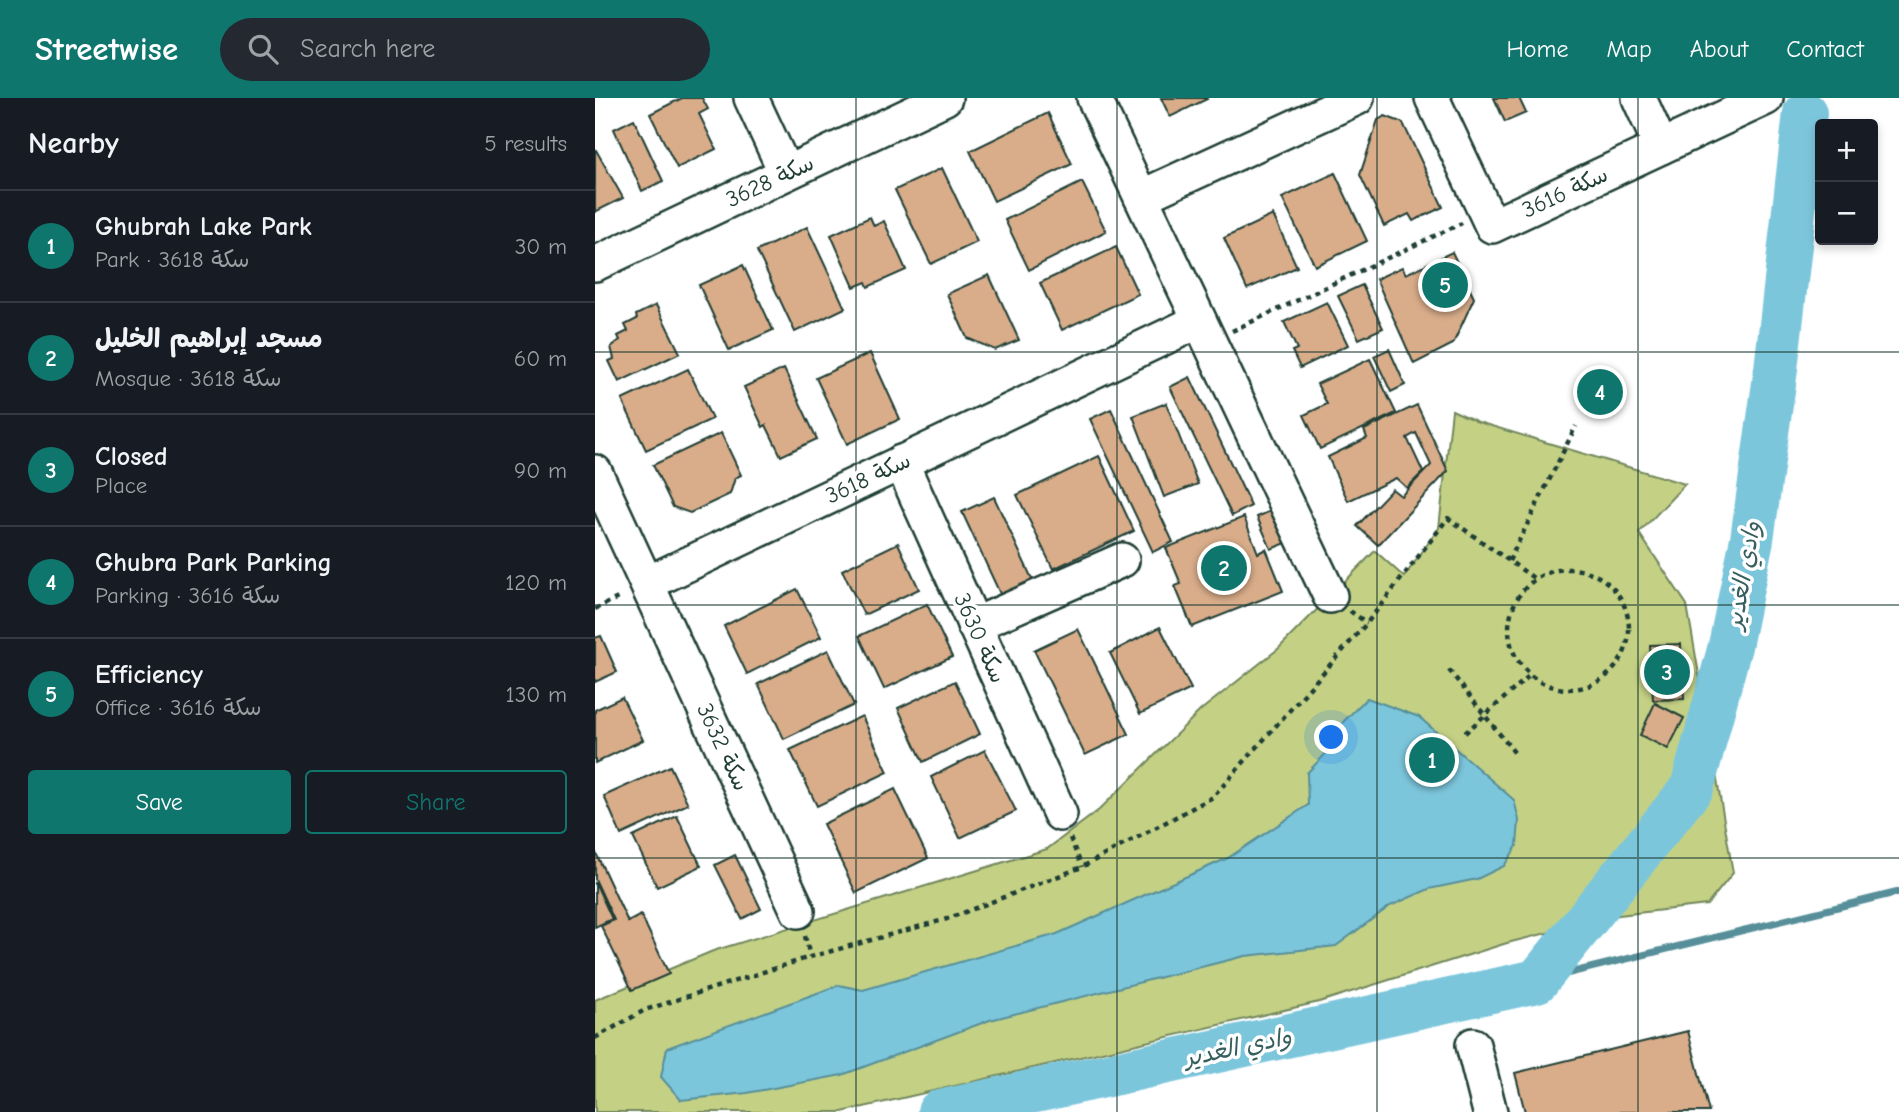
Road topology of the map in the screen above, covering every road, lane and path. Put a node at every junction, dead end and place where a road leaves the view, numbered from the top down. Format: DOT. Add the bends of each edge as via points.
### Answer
graph roads {
  1 [pos="751,98"];
  2 [pos="945,98"];
  3 [pos="1094,98"];
  4 [pos="1357,98"];
  5 [pos="1432,98"];
  6 [pos="1639,98"];
  7 [pos="1766,98"];
  8 [pos="1661,147"];
  9 [pos="786,173"];
  10 [pos="1141,197"];
  11 [pos="1486,212"];
  12 [pos="595,264"];
  13 [pos="1204,331"];
  14 [pos="1576,426"];
  15 [pos="901,462"];
  16 [pos="595,472"];
  17 [pos="1122,560"];
  18 [pos="1509,561"];
  19 [pos="1535,579"];
  20 [pos="648,583"];
  21 [pos="1330,596"];
  22 [pos="974,625"];
  23 [pos="1449,670"];
  24 [pos="1530,675"];
  25 [pos="1485,715"];
  26 [pos="1465,733"];
  27 [pos="1517,756"];
  28 [pos="1061,814"];
  29 [pos="798,911"];
  30 [pos="595,1038"];
  31 [pos="1473,1045"];
  32 [pos="1490,1112"];
  1 -- 9 [label="street"];
  2 -- 9 [label="street, سكة 3628"];
  3 -- 10 [label="street"];
  4 -- 10 [label="street"];
  5 -- 11 [label="street"];
  6 -- 8 [label="street"];
  7 -- 8 [label="street, سكة 3616"];
  8 -- 11 [label="street, سكة 3616" via="1492,226"];
  9 -- 12 [label="street, سكة 3628"];
  10 -- 13 [label="street"];
  11 -- 13 [label="path"];
  13 -- 15 [label="street, سكة 3618"];
  13 -- 21 [label="street"];
  14 -- 18 [label="path"];
  15 -- 20 [label="street, سكة 3618"];
  15 -- 22 [label="street, سكة 3630"];
  16 -- 20 [label="street"];
  17 -- 22 [label="street"];
  18 -- 19 [label="path"];
  18 -- 30 [label="path" via="1448,518 1367,623 1213,797 1082,867 947,919 645,1010"];
  19 -- 24 [label="path" via="1521,592 1509,626 1518,661"];
  19 -- 24 [label="path" via="1571,568 1598,577 1620,596 1630,632 1626,651 1602,681 1565,690"];
  20 -- 29 [label="street, سكة 3632"];
  22 -- 28 [label="street, سكة 3630"];
  23 -- 25 [label="path"];
  24 -- 25 [label="path"];
  25 -- 26 [label="path"];
  25 -- 27 [label="path"];
  31 -- 32 [label="street"];
}
